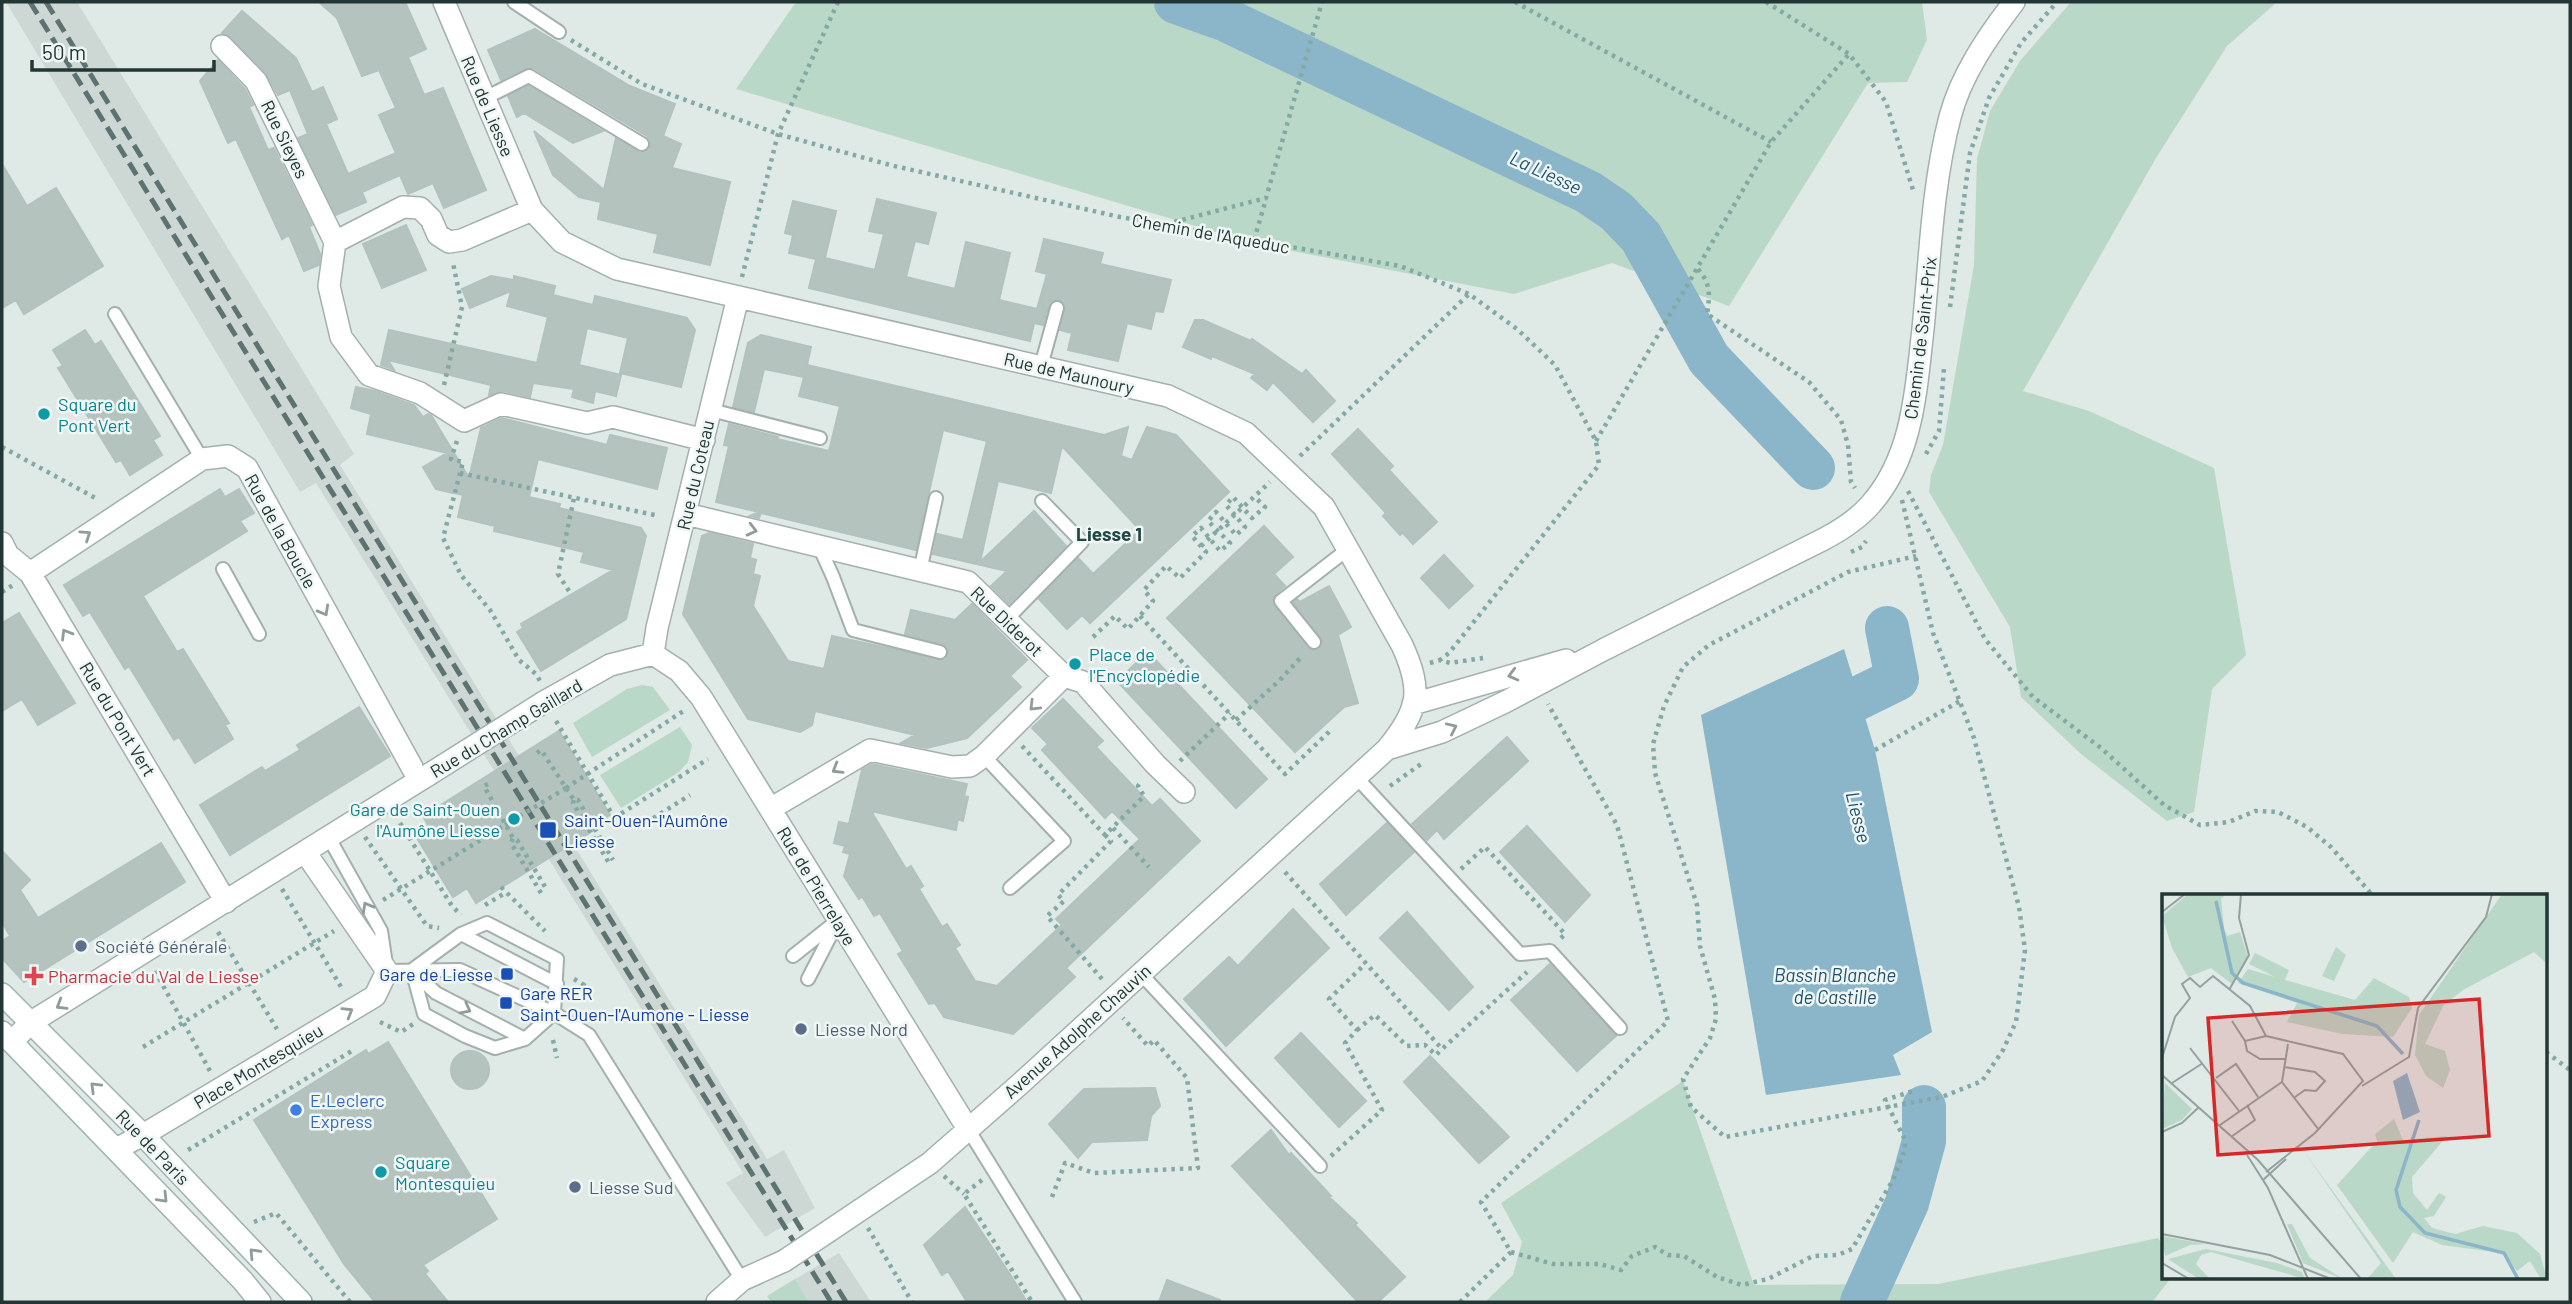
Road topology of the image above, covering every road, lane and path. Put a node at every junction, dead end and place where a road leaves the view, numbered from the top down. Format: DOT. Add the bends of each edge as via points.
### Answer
graph roads {
  1 [pos="444,2"];
  2 [pos="514,2"];
  3 [pos="838,2"];
  4 [pos="1322,2"];
  5 [pos="1515,2"];
  6 [pos="1766,2"];
  7 [pos="2014,2"];
  8 [pos="2057,2"];
  9 [pos="559,32"];
  10 [pos="222,46"];
  11 [pos="1849,54"];
  12 [pos="485,99"];
  13 [pos="778,134"];
  14 [pos="1771,142"];
  15 [pos="642,144"];
  16 [pos="1266,198"];
  17 [pos="532,210"];
  18 [pos="1934,222"];
  19 [pos="1164,225"];
  20 [pos="1960,230"];
  21 [pos="1254,240"];
  22 [pos="335,242"];
  23 [pos="449,242"];
  24 [pos="1698,269"];
  25 [pos="1468,294"];
  26 [pos="738,297"];
  27 [pos="1057,308"];
  28 [pos="1950,309"];
  29 [pos="116,314"];
  30 [pos="1944,363"];
  31 [pos="1041,366"];
  32 [pos="439,405"];
  33 [pos="711,410"];
  34 [pos="820,438"];
  35 [pos="704,440"];
  36 [pos="1596,442"];
  37 [pos="2,447"];
  38 [pos="1310,447"];
  39 [pos="1925,457"];
  40 [pos="202,459"];
  41 [pos="451,459"];
  42 [pos="460,473"];
  43 [pos="1908,491"];
  44 [pos="574,498"];
  45 [pos="936,498"];
  46 [pos="1849,498"];
  47 [pos="1901,499"];
  48 [pos="1042,501"];
  49 [pos="1242,507"];
  50 [pos="121,511"];
  51 [pos="686,514"];
  52 [pos="1234,515"];
  53 [pos="659,516"];
  54 [pos="1226,523"];
  55 [pos="1217,530"];
  56 [pos="1209,538"];
  57 [pos="2,544"];
  58 [pos="819,546"];
  59 [pos="1201,546"];
  60 [pos="1348,549"];
  61 [pos="1916,556"];
  62 [pos="223,569"];
  63 [pos="920,571"];
  64 [pos="22,578"];
  65 [pos="2,592"];
  66 [pos="569,592"];
  67 [pos="1140,615"];
  68 [pos="1006,620"];
  69 [pos="259,634"];
  70 [pos="1093,637"];
  71 [pos="1314,642"];
  72 [pos="1603,650"];
  73 [pos="940,652"];
  74 [pos="653,654"];
  75 [pos="1491,657"];
  76 [pos="1440,660"];
  77 [pos="1294,664"];
  78 [pos="1412,668"];
  79 [pos="1064,677"];
  80 [pos="543,694"];
  81 [pos="1546,700"];
  82 [pos="1960,701"];
  83 [pos="1413,704"];
  84 [pos="1230,713"];
  85 [pos="677,717"];
  86 [pos="1236,720"];
  87 [pos="1332,729"];
  88 [pos="1387,749"];
  89 [pos="1875,750"];
  90 [pos="537,752"];
  91 [pos="708,759"];
  92 [pos="989,762"];
  93 [pos="1161,769"];
  94 [pos="588,774"];
  95 [pos="1356,777"];
  96 [pos="424,778"];
  97 [pos="488,784"];
  98 [pos="566,788"];
  99 [pos="1184,792"];
  100 [pos="690,794"];
  101 [pos="770,809"];
  102 [pos="614,818"];
  103 [pos="400,823"];
  104 [pos="505,825"];
  105 [pos="1112,828"];
  106 [pos="1105,835"];
  107 [pos="365,836"];
  108 [pos="329,838"];
  109 [pos="515,839"];
  110 [pos="306,852"];
  111 [pos="1270,855"];
  112 [pos="611,861"];
  113 [pos="1149,867"];
  114 [pos="429,871"];
  115 [pos="1450,878"];
  116 [pos="279,885"];
  117 [pos="1010,888"];
  118 [pos="400,889"];
  119 [pos="547,890"];
  120 [pos="541,893"];
  121 [pos="2371,894"];
  122 [pos="226,902"];
  123 [pos="375,905"];
  124 [pos="838,921"];
  125 [pos="213,923"];
  126 [pos="339,928"];
  127 [pos="445,929"];
  128 [pos="467,931"];
  129 [pos="315,943"];
  130 [pos="1550,951"];
  131 [pos="793,956"];
  132 [pos="1365,964"];
  133 [pos="1089,965"];
  134 [pos="155,970"];
  135 [pos="387,971"];
  136 [pos="412,971"];
  137 [pos="1141,974"];
  138 [pos="808,979"];
  139 [pos="249,983"];
  140 [pos="557,984"];
  141 [pos="2,993"];
  142 [pos="1109,1002"];
  143 [pos="354,1008"];
  144 [pos="554,1013"];
  145 [pos="30,1023"];
  146 [pos="183,1023"];
  147 [pos="1620,1028"];
  148 [pos="1357,1030"];
  149 [pos="7,1037"];
  150 [pos="525,1039"];
  151 [pos="552,1040"];
  152 [pos="143,1047"];
  153 [pos="288,1048"];
  154 [pos="355,1049"];
  155 [pos="1442,1049"];
  156 [pos="2548,1054"];
  157 [pos="557,1058"];
  158 [pos="2570,1070"];
  159 [pos="211,1073"];
  160 [pos="1913,1091"];
  161 [pos="1887,1106"];
  162 [pos="968,1129"];
  163 [pos="143,1135"];
  164 [pos="179,1143"];
  165 [pos="116,1149"];
  166 [pos="186,1151"];
  167 [pos="194,1162"];
  168 [pos="1320,1166"];
  169 [pos="994,1170"];
  170 [pos="941,1174"];
  171 [pos="964,1194"];
  172 [pos="1052,1197"];
  173 [pos="858,1211"];
  174 [pos="247,1226"];
  175 [pos="1511,1252"];
  176 [pos="742,1280"];
  177 [pos="723,1300"];
  178 [pos="260,1302"];
  179 [pos="302,1302"];
  180 [pos="349,1302"];
  181 [pos="912,1302"];
  182 [pos="1032,1302"];
  183 [pos="1075,1302"];
  184 [pos="1460,1302"];
  1 -- 12 [label="street, Rue de Liesse"];
  2 -- 9 [label="lane"];
  3 -- 13 [label="path"];
  4 -- 16 [label="path"];
  5 -- 14 [label="path"];
  6 -- 11 [label="path"];
  7 -- 18 [label="street, Chemin de Saint-Prix" via="1971,65 1951,114 1938,172"];
  8 -- 20 [label="path" via="2021,43 1989,99 1970,153"];
  9 -- 13 [label="path, Chemin de l'Aqueduc" via="642,84"];
  10 -- 22 [label="street, Rue Sieyes" via="256,81"];
  11 -- 14 [label="path"];
  11 -- 18 [label="path" via="1886,102 1920,214"];
  12 -- 15 [label="lane" via="529,76"];
  12 -- 17 [label="street, Rue de Liesse"];
  13 -- 19 [label="path, Chemin de l'Aqueduc" via="890,165"];
  13 -- 26 [label="path"];
  14 -- 24 [label="path"];
  16 -- 19 [label="path"];
  16 -- 21 [label="path"];
  17 -- 23 [label="street"];
  17 -- 26 [label="street, Rue de Maunoury" via="562,242 617,269"];
  18 -- 20 [label="path"];
  18 -- 72 [label="street, Chemin de Saint-Prix" via="1912,413 1894,470 1871,505 1824,540"];
  19 -- 21 [label="path, Chemin de l'Aqueduc"];
  20 -- 28 [label="path"];
  21 -- 25 [label="path, Chemin de l'Aqueduc" via="1400,266"];
  22 -- 23 [label="street" via="403,207 420,208 438,235"];
  22 -- 32 [label="street" via="329,286 341,337 369,375 420,393"];
  23 -- 32 [label="path" via="462,307"];
  24 -- 36 [label="path"];
  24 -- 46 [label="path" via="1708,280 1707,314 1808,382 1841,419 1851,482 1857,490"];
  25 -- 36 [label="path, Chemin de l'Aqueduc" via="1517,329 1555,365"];
  25 -- 38 [label="path"];
  26 -- 31 [label="street, Rue de Maunoury"];
  26 -- 33 [label="street, Rue du Coteau"];
  27 -- 31 [label="lane"];
  29 -- 40 [label="lane"];
  30 -- 39 [label="path" via="1939,431"];
  31 -- 60 [label="street, Rue de Maunoury" via="1168,396 1246,433 1324,507"];
  32 -- 35 [label="street" via="464,421 501,404 587,423 613,417"];
  33 -- 34 [label="lane"];
  33 -- 35 [label="street, Rue du Coteau"];
  35 -- 51 [label="street, Rue du Coteau"];
  36 -- 76 [label="path" via="1599,465"];
  37 -- 50 [label="path"];
  40 -- 50 [label="street"];
  40 -- 96 [label="street, Rue de la Boucle, one-way" via="229,456 247,468"];
  41 -- 42 [label="path" via="463,462"];
  42 -- 44 [label="path"];
  42 -- 80 [label="path" via="443,538 461,575 490,610 519,660 536,674"];
  43 -- 121 [label="path" via="1985,639 2033,697 2101,748 2164,805 2200,825 2230,822 2255,811 2278,812 2331,847"];
  44 -- 53 [label="path"];
  44 -- 66 [label="path" via="558,575"];
  45 -- 63 [label="lane"];
  47 -- 61 [label="path"];
  48 -- 68 [label="lane" via="1082,542"];
  49 -- 49 [label="path" via="1254,496 1265,507 1252,518"];
  49 -- 52 [label="path"];
  49 -- 52 [label="path" via="1233,497 1226,505"];
  64 -- 50 [label="street, one-way"];
  51 -- 58 [label="street, Rue Diderot, one-way"];
  51 -- 74 [label="street, Rue du Coteau"];
  52 -- 54 [label="path"];
  52 -- 54 [label="path" via="1245,527 1236,534"];
  54 -- 55 [label="path"];
  54 -- 55 [label="path" via="1216,512 1208,521"];
  55 -- 56 [label="path"];
  55 -- 56 [label="path" via="1230,543 1220,551"];
  56 -- 59 [label="path"];
  56 -- 59 [label="path" via="1200,528 1192,536"];
  57 -- 64 [label="street, Rue du Pont Vert"];
  58 -- 63 [label="street, Rue Diderot"];
  58 -- 73 [label="lane" via="853,630"];
  59 -- 67 [label="path" via="1206,552 1180,578 1166,566 1144,590 1153,601"];
  60 -- 71 [label="lane" via="1282,601"];
  60 -- 78 [label="street, Rue de Maunoury"];
  61 -- 82 [label="path" via="1933,633"];
  61 -- 161 [label="path" via="1848,572 1709,645 1683,667 1664,706 1653,744 1655,773 1698,905 1700,946 1715,999 1716,1019 1710,1038 1683,1079 1691,1107 1725,1137"];
  62 -- 69 [label="lane"];
  63 -- 68 [label="street, Rue Diderot" via="968,582"];
  64 -- 65 [label="path"];
  122 -- 64 [label="street, Rue du Pont Vert, one-way" via="140,755"];
  67 -- 70 [label="path" via="1128,629 1115,616"];
  67 -- 84 [label="path"];
  68 -- 79 [label="street, Rue Diderot"];
  72 -- 83 [label="street, Chemin de Saint-Prix, one-way"];
  88 -- 72 [label="street, Chemin de Saint-Prix, one-way" via="1442,732"];
  74 -- 80 [label="street, Rue du Champ Gaillard" via="610,665"];
  74 -- 101 [label="street, Rue de Pierrelaye" via="679,671 701,697"];
  75 -- 76 [label="path" via="1450,663"];
  76 -- 78 [label="path"];
  77 -- 86 [label="path"];
  78 -- 83 [label="street, Rue de Maunoury"];
  79 -- 92 [label="street, one-way"];
  79 -- 93 [label="street, Rue Diderot" via="1083,682"];
  80 -- 94 [label="path"];
  80 -- 96 [label="street, Rue du Champ Gaillard, bridge"];
  81 -- 175 [label="path" via="1617,825 1668,1021 1481,1202"];
  82 -- 89 [label="path"];
  82 -- 161 [label="path" via="2019,906 2025,950 2016,1022 1982,1082 1942,1097"];
  83 -- 88 [label="street, Rue de Maunoury" via="1408,720"];
  84 -- 86 [label="path"];
  84 -- 93 [label="path"];
  85 -- 94 [label="path"];
  86 -- 87 [label="path" via="1285,774"];
  88 -- 95 [label="street, Avenue Adolphe Chauvin"];
  90 -- 98 [label="path" via="541,750"];
  91 -- 102 [label="path"];
  92 -- 101 [label="street, one-way" via="952,767 870,750"];
  92 -- 106 [label="path" via="1020,743"];
  92 -- 117 [label="lane" via="1064,841"];
  93 -- 99 [label="street, Rue Diderot"];
  93 -- 105 [label="path" via="1138,786 1144,796"];
  94 -- 98 [label="path"];
  94 -- 102 [label="path"];
  95 -- 111 [label="street, Avenue Adolphe Chauvin"];
  95 -- 115 [label="lane"];
  96 -- 108 [label="street, Rue du Champ Gaillard"];
  97 -- 104 [label="path" via="484,786"];
  98 -- 104 [label="path, bridge"];
  98 -- 112 [label="path" via="574,802 578,800"];
  100 -- 102 [label="path" via="644,824 630,820 620,827"];
  101 -- 124 [label="street, Rue de Pierrelaye"];
  103 -- 114 [label="path"];
  104 -- 109 [label="path"];
  104 -- 114 [label="path"];
  105 -- 106 [label="path"];
  105 -- 113 [label="path"];
  106 -- 133 [label="path" via="1111,841 1058,895 1064,901 1047,916"];
  107 -- 118 [label="path"];
  108 -- 110 [label="street, Rue du Champ Gaillard"];
  135 -- 108 [label="lane, one-way" via="381,931"];
  109 -- 119 [label="path"];
  109 -- 120 [label="path" via="511,843"];
  110 -- 122 [label="street, Rue du Champ Gaillard"];
  110 -- 135 [label="street"];
  111 -- 132 [label="path"];
  111 -- 137 [label="street, Avenue Adolphe Chauvin"];
  114 -- 118 [label="path"];
  114 -- 128 [label="path"];
  115 -- 130 [label="lane" via="1520,954"];
  115 -- 130 [label="path" via="1485,847 1564,934"];
  116 -- 129 [label="path"];
  118 -- 123 [label="path"];
  118 -- 127 [label="path" via="427,926"];
  122 -- 145 [label="street, Rue du Champ Gaillard, one-way"];
  124 -- 131 [label="lane"];
  124 -- 138 [label="lane"];
  124 -- 162 [label="street, Rue de Pierrelaye"];
  125 -- 139 [label="path"];
  126 -- 129 [label="path"];
  128 -- 136 [label="lane"];
  128 -- 140 [label="lane"];
  128 -- 140 [label="lane" via="487,923 556,959"];
  129 -- 139 [label="path"];
  129 -- 143 [label="path"];
  130 -- 147 [label="lane"];
  130 -- 155 [label="path"];
  132 -- 148 [label="path" via="1329,999"];
  132 -- 155 [label="path"];
  134 -- 146 [label="path"];
  135 -- 136 [label="lane"];
  135 -- 143 [label="street, Place Montesquieu" via="375,996"];
  136 -- 144 [label="lane" via="460,970"];
  136 -- 150 [label="lane, one-way" via="436,993"];
  136 -- 150 [label="lane" via="424,1014 495,1048"];
  137 -- 142 [label="street, Avenue Adolphe Chauvin"];
  137 -- 168 [label="lane"];
  139 -- 146 [label="path"];
  139 -- 153 [label="path"];
  140 -- 144 [label="lane"];
  141 -- 145 [label="street, Rue de Paris"];
  142 -- 162 [label="street, Avenue Adolphe Chauvin"];
  142 -- 172 [label="path" via="1148,1046 1154,1040 1187,1078 1198,1168 1094,1172 1065,1163"];
  153 -- 143 [label="street, Place Montesquieu, one-way"];
  144 -- 150 [label="lane"];
  144 -- 176 [label="lane" via="589,1035"];
  145 -- 149 [label="street, Rue du Champ Gaillard"];
  163 -- 145 [label="street, Rue de Paris, one-way"];
  146 -- 152 [label="path"];
  146 -- 159 [label="path"];
  148 -- 155 [label="path" via="1375,1015 1407,1046 1425,1045 1436,1055"];
  148 -- 168 [label="path" via="1345,1044 1382,1110"];
  149 -- 165 [label="street, Rue de Paris"];
  151 -- 157 [label="path"];
  153 -- 163 [label="street, Place Montesquieu"];
  154 -- 166 [label="path"];
  156 -- 158 [label="path"];
  160 -- 161 [label="path" via="1885,1100"];
  161 -- 175 [label="path" via="1905,1149 1893,1180 1852,1249 1838,1255 1813,1256 1768,1279 1742,1285 1655,1247 1632,1256 1621,1270 1601,1264 1553,1264"];
  162 -- 169 [label="lane"];
  162 -- 173 [label="street, Avenue Adolphe Chauvin" via="930,1163"];
  163 -- 165 [label="street, Place Montesquieu"];
  179 -- 163 [label="street, Rue de Paris, one-way"];
  164 -- 166 [label="path"];
  165 -- 178 [label="street, Rue de Paris, one-way"];
  166 -- 167 [label="path"];
  169 -- 171 [label="path"];
  169 -- 183 [label="lane"];
  170 -- 171 [label="path"];
  171 -- 182 [label="path"];
  173 -- 176 [label="street, Avenue Adolphe Chauvin, bridge" via="784,1261"];
  173 -- 181 [label="path"];
  174 -- 180 [label="path" via="276,1213"];
  175 -- 184 [label="path"];
  176 -- 177 [label="street, Avenue Adolphe Chauvin"];
}
